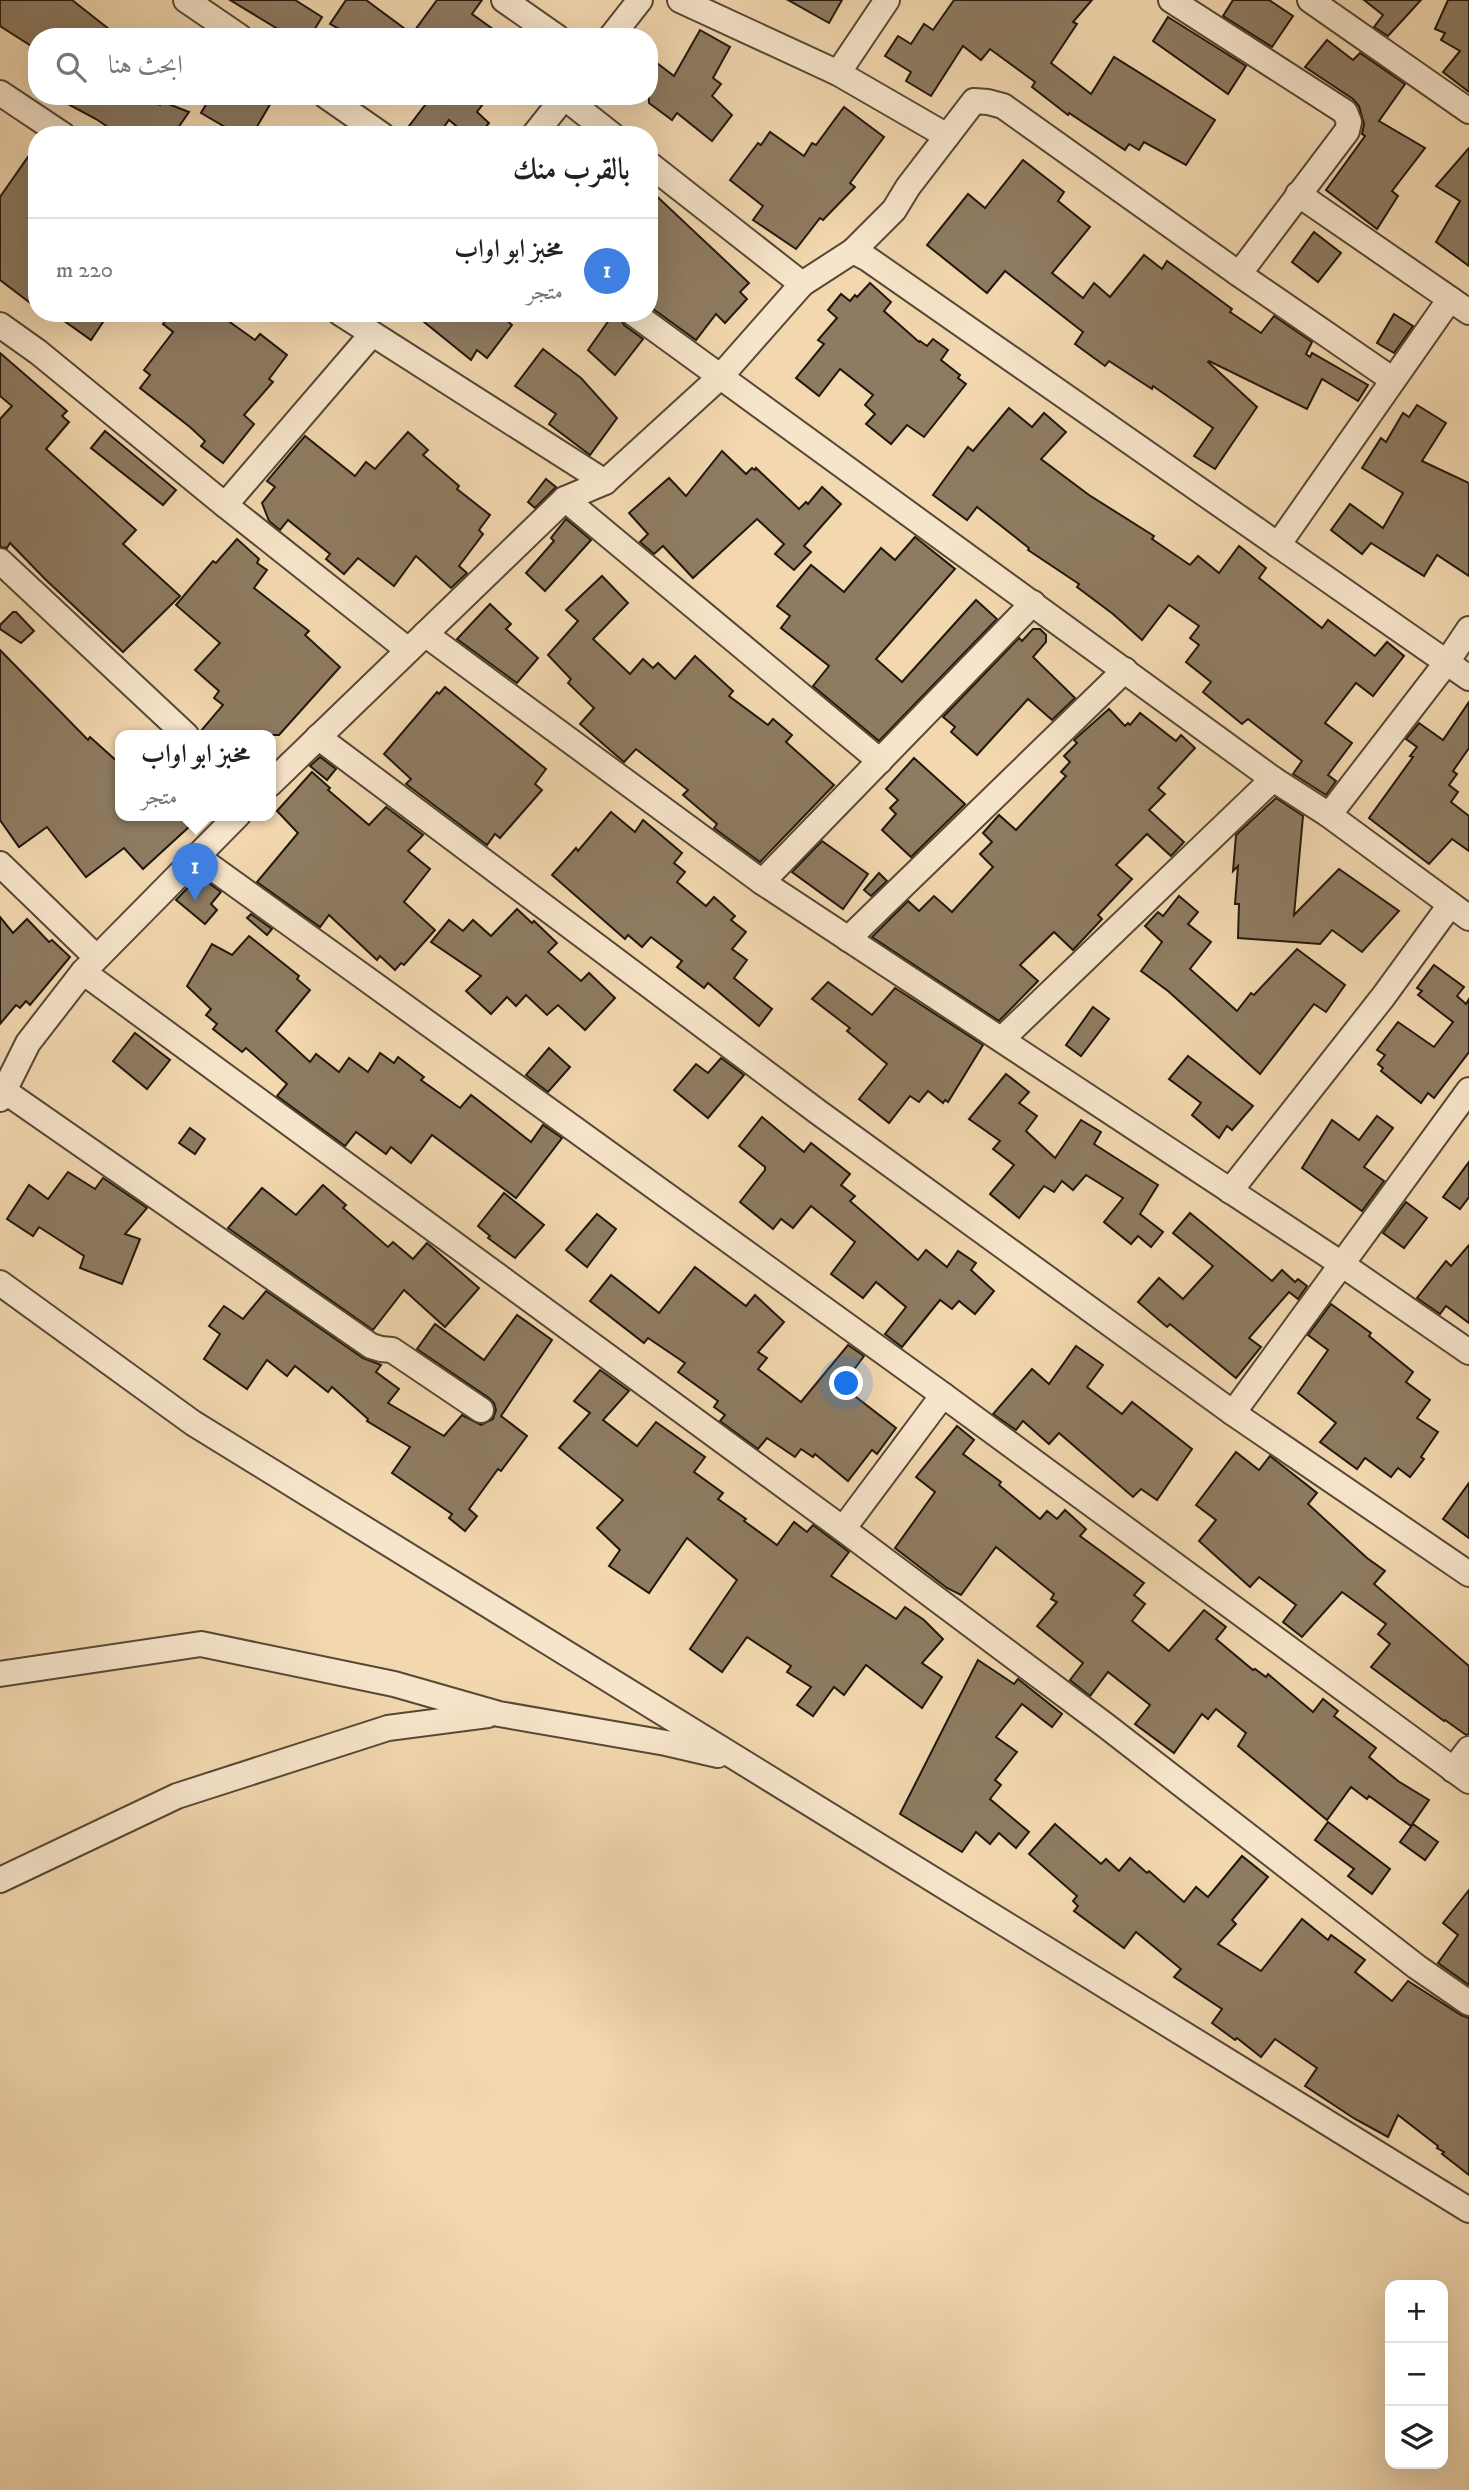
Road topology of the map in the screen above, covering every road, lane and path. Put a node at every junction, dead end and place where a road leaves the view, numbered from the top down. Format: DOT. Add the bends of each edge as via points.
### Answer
graph roads {
  1 [pos="186,0"];
  2 [pos="504,0"];
  3 [pos="640,0"];
  4 [pos="680,0"];
  5 [pos="887,0"];
  6 [pos="1171,0"];
  7 [pos="1310,0"];
  8 [pos="227,28"];
  9 [pos="544,28"];
  10 [pos="618,28"];
  11 [pos="838,73"];
  12 [pos="0,93"];
  13 [pos="339,105"];
  14 [pos="558,105"];
  15 [pos="575,105"];
  16 [pos="1469,111"];
  17 [pos="50,126"];
  18 [pos="369,126"];
  19 [pos="541,126"];
  20 [pos="601,126"];
  21 [pos="947,136"];
  22 [pos="658,171"];
  23 [pos="1298,194"];
  24 [pos="853,251"];
  25 [pos="1239,274"];
  26 [pos="802,284"];
  27 [pos="1459,306"];
  28 [pos="354,322"];
  29 [pos="645,322"];
  30 [pos="0,324"];
  31 [pos="372,334"];
  32 [pos="720,377"];
  33 [pos="1393,380"];
  34 [pos="605,482"];
  35 [pos="565,499"];
  36 [pos="225,505"];
  37 [pos="1278,545"];
  38 [pos="0,561"];
  39 [pos="1033,603"];
  40 [pos="1469,629"];
  41 [pos="416,642"];
  42 [pos="1447,662"];
  43 [pos="1125,670"];
  44 [pos="1469,678"];
  45 [pos="181,730"];
  46 [pos="318,737"];
  47 [pos="880,761"];
  48 [pos="276,778"];
  49 [pos="1273,779"];
  50 [pos="1329,816"];
  51 [pos="233,821"];
  52 [pos="196,856"];
  53 [pos="0,864"];
  54 [pos="762,882"];
  55 [pos="1459,912"];
  56 [pos="848,939"];
  57 [pos="89,964"];
  58 [pos="1002,1039"];
  59 [pos="1469,1090"];
  60 [pos="1,1092"];
  61 [pos="1230,1191"];
  62 [pos="1340,1263"];
  63 [pos="0,1283"];
  64 [pos="1469,1352"];
  65 [pos="943,1395"];
  66 [pos="481,1410"];
  67 [pos="1233,1413"];
  68 [pos="844,1529"];
  69 [pos="1469,1574"];
  70 [pos="0,1674"];
  71 [pos="499,1714"];
  72 [pos="1469,1749"];
  73 [pos="739,1760"];
  74 [pos="1461,1776"];
  75 [pos="0,1880"];
  76 [pos="1469,2003"];
  77 [pos="1469,2210"];
  1 -- 8 [label="street"];
  2 -- 9 [label="street"];
  3 -- 10 [label="street"];
  4 -- 11 [label="street"];
  5 -- 11 [label="street"];
  6 -- 23 [label="street" via="1345,112 1347,131"];
  7 -- 16 [label="street"];
  11 -- 21 [label="street"];
  12 -- 17 [label="street"];
  13 -- 18 [label="street"];
  14 -- 19 [label="street"];
  15 -- 20 [label="street"];
  21 -- 24 [label="street" via="894,210"];
  21 -- 25 [label="street" via="974,101 1003,106"];
  22 -- 26 [label="street"];
  23 -- 25 [label="street"];
  23 -- 27 [label="street"];
  24 -- 26 [label="street"];
  24 -- 37 [label="street"];
  25 -- 33 [label="street"];
  26 -- 32 [label="street"];
  27 -- 33 [label="street"];
  28 -- 31 [label="street"];
  29 -- 32 [label="street"];
  30 -- 36 [label="street"];
  31 -- 34 [label="street"];
  31 -- 36 [label="street"];
  32 -- 34 [label="street"];
  32 -- 39 [label="street"];
  33 -- 37 [label="street"];
  34 -- 35 [label="street"];
  35 -- 41 [label="street"];
  35 -- 47 [label="street"];
  36 -- 41 [label="street"];
  37 -- 42 [label="street"];
  38 -- 45 [label="street"];
  39 -- 43 [label="street"];
  39 -- 47 [label="street"];
  40 -- 42 [label="street"];
  41 -- 46 [label="street"];
  41 -- 54 [label="street"];
  42 -- 44 [label="street"];
  42 -- 50 [label="street"];
  43 -- 49 [label="street"];
  43 -- 56 [label="street"];
  46 -- 48 [label="street"];
  46 -- 67 [label="street" via="818,1112"];
  47 -- 54 [label="street"];
  49 -- 50 [label="street"];
  49 -- 58 [label="street"];
  50 -- 55 [label="street"];
  51 -- 52 [label="street"];
  52 -- 57 [label="street"];
  52 -- 65 [label="street"];
  53 -- 57 [label="street"];
  54 -- 56 [label="street"];
  55 -- 61 [label="street" via="1382,997"];
  56 -- 58 [label="street"];
  57 -- 60 [label="street" via="28,1043"];
  57 -- 68 [label="street"];
  58 -- 61 [label="street"];
  59 -- 62 [label="street"];
  60 -- 66 [label="street" via="370,1346 392,1350"];
  61 -- 62 [label="street"];
  62 -- 64 [label="street"];
  62 -- 67 [label="street"];
  63 -- 73 [label="street" via="192,1423"];
  65 -- 68 [label="street"];
  65 -- 74 [label="street"];
  67 -- 69 [label="street"];
  68 -- 76 [label="street"];
  70 -- 71 [label="street" via="201,1644 394,1684"];
  71 -- 73 [label="street"];
  71 -- 75 [label="street" via="388,1728 190,1792"];
  72 -- 74 [label="street"];
  73 -- 77 [label="street"];
}
